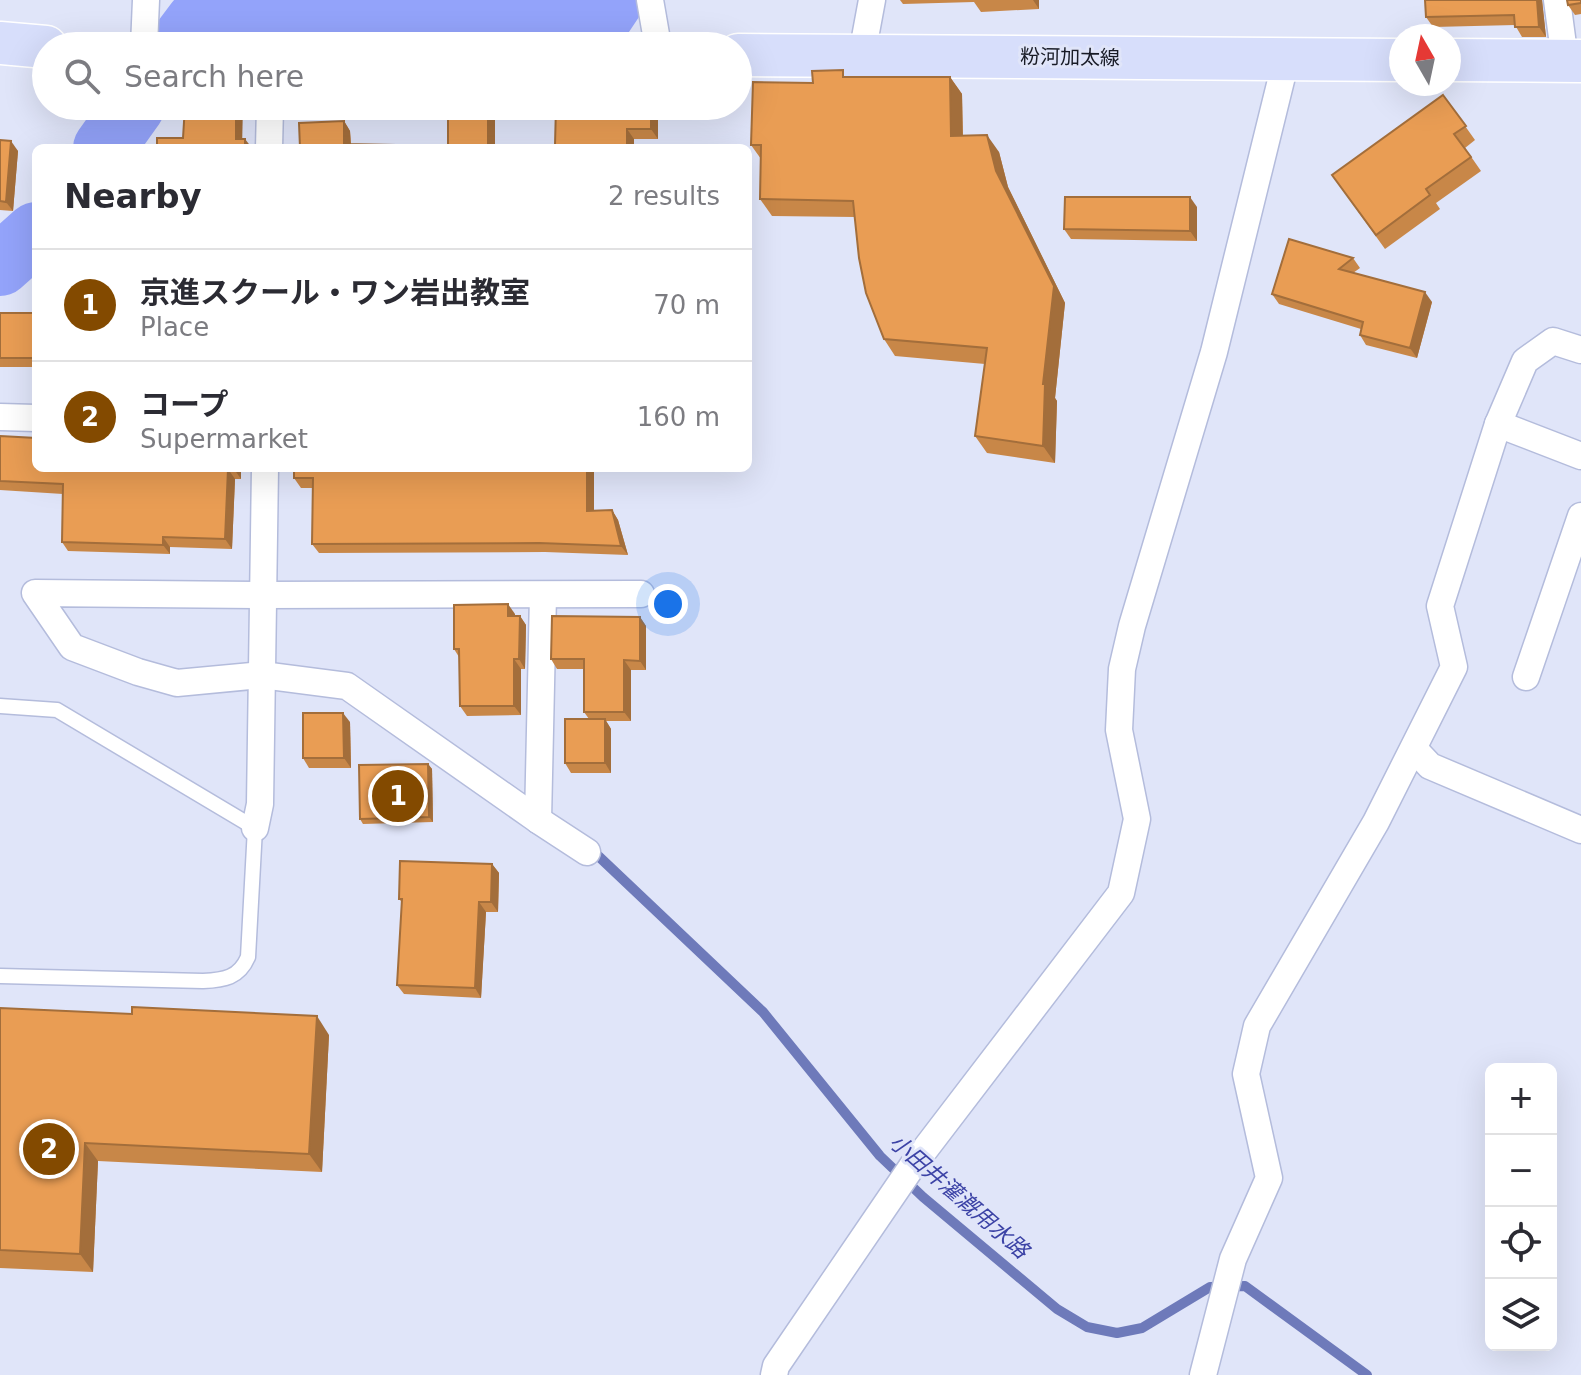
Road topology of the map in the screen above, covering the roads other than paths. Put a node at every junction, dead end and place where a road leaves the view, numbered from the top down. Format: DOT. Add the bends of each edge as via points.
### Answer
graph roads {
  1 [pos="146,0"];
  2 [pos="650,0"];
  3 [pos="872,0"];
  4 [pos="1557,0"];
  5 [pos="145,32"];
  6 [pos="656,32"];
  7 [pos="0,43"];
  8 [pos="32,46"];
  9 [pos="862,54"];
  10 [pos="752,55"];
  11 [pos="1286,60"];
  12 [pos="1389,60"];
  13 [pos="1461,60"];
  14 [pos="1573,60"];
  15 [pos="270,120"];
  16 [pos="269,144"];
  17 [pos="1581,350"];
  18 [pos="0,417"];
  19 [pos="32,418"];
  20 [pos="1498,424"];
  21 [pos="1581,456"];
  22 [pos="265,472"];
  23 [pos="1581,516"];
  24 [pos="641,594"];
  25 [pos="263,595"];
  26 [pos="543,595"];
  27 [pos="262,675"];
  28 [pos="1526,677"];
  29 [pos="0,706"];
  30 [pos="1414,749"];
  31 [pos="538,820"];
  32 [pos="255,828"];
  33 [pos="1581,830"];
  34 [pos="587,852"];
  35 [pos="0,976"];
  36 [pos="774,1375"];
  37 [pos="1203,1375"];
  1 -- 5 [label="street"];
  2 -- 6 [label="street"];
  3 -- 9 [label="street"];
  4 -- 14 [label="street"];
  7 -- 8 [label="main road"];
  9 -- 10 [label="main road, 粉河加太線"];
  9 -- 11 [label="main road, 粉河加太線"];
  11 -- 12 [label="main road, 粉河加太線"];
  11 -- 36 [label="street" via="1214,352 1122,669 1119,730 1137,819 1121,893 913,1165"];
  13 -- 14 [label="main road"];
  15 -- 16 [label="street"];
  17 -- 20 [label="street" via="1553,341 1525,361"];
  18 -- 19 [label="street"];
  20 -- 21 [label="street"];
  20 -- 30 [label="street" via="1440,606 1454,667"];
  22 -- 25 [label="street"];
  23 -- 28 [label="street"];
  24 -- 26 [label="street"];
  25 -- 26 [label="street"];
  25 -- 27 [label="street"];
  25 -- 27 [label="street" via="35,593 72,647 138,672 177,683"];
  26 -- 31 [label="street"];
  27 -- 31 [label="street" via="347,686"];
  27 -- 32 [label="street"];
  29 -- 32 [label="lane" via="57,710"];
  30 -- 33 [label="street" via="1430,766"];
  30 -- 37 [label="street" via="1257,1026 1246,1074 1269,1178 1233,1259"];
  31 -- 34 [label="street"];
  32 -- 35 [label="lane" via="248,957 229,978"];
}
